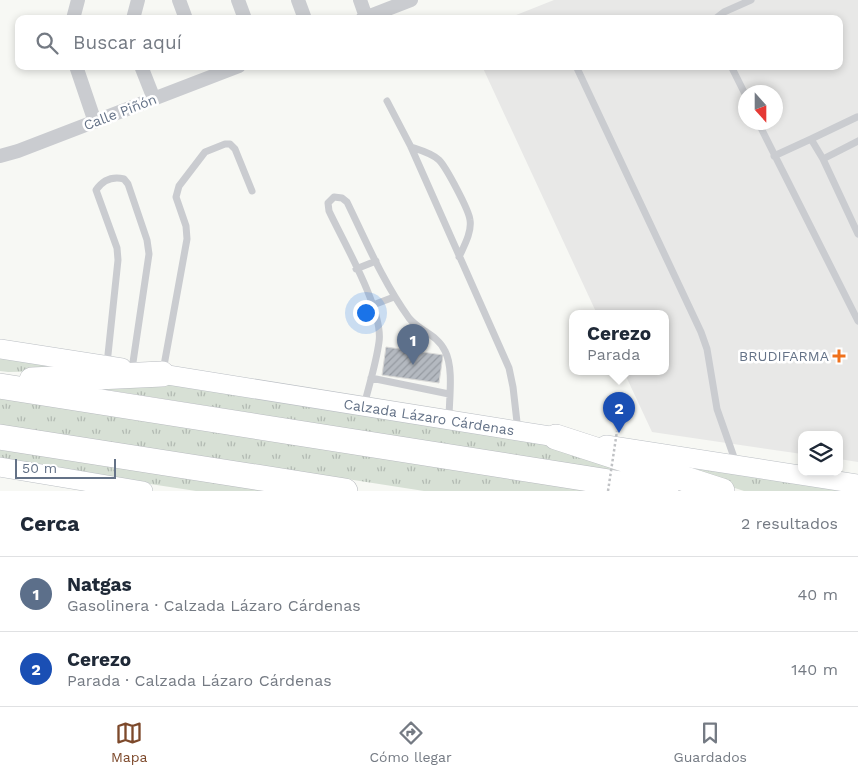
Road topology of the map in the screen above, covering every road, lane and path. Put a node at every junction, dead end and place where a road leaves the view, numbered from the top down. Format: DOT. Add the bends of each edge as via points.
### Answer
graph roads {
  1 [pos="78,0"];
  2 [pos="138,0"];
  3 [pos="179,0"];
  4 [pos="238,0"];
  5 [pos="298,0"];
  6 [pos="360,0"];
  7 [pos="411,0"];
  8 [pos="751,0"];
  9 [pos="74,15"];
  10 [pos="134,15"];
  11 [pos="185,15"];
  12 [pos="244,15"];
  13 [pos="304,15"];
  14 [pos="363,15"];
  15 [pos="372,15"];
  16 [pos="720,15"];
  17 [pos="77,70"];
  18 [pos="143,70"];
  19 [pos="578,70"];
  20 [pos="733,70"];
  21 [pos="207,72"];
  22 [pos="740,85"];
  23 [pos="154,99"];
  24 [pos="388,101"];
  25 [pos="857,117"];
  26 [pos="95,122"];
  27 [pos="762,130"];
  28 [pos="811,139"];
  29 [pos="858,141"];
  30 [pos="0,147"];
  31 [pos="411,147"];
  32 [pos="18,151"];
  33 [pos="0,156"];
  34 [pos="774,156"];
  35 [pos="823,159"];
  36 [pos="252,191"];
  37 [pos="858,234"];
  38 [pos="459,258"];
  39 [pos="376,261"];
  40 [pos="356,269"];
  41 [pos="394,297"];
  42 [pos="373,305"];
  43 [pos="858,321"];
  44 [pos="0,349"];
  45 [pos="107,366"];
  46 [pos="132,370"];
  47 [pos="162,374"];
  48 [pos="371,378"];
  49 [pos="0,382"];
  50 [pos="0,386"];
  51 [pos="449,394"];
  52 [pos="364,406"];
  53 [pos="449,420"];
  54 [pos="518,431"];
  55 [pos="617,431"];
  56 [pos="0,436"];
  57 [pos="556,437"];
  58 [pos="737,465"];
  59 [pos="0,467"];
  60 [pos="858,484"];
  61 [pos="143,491"];
  62 [pos="345,491"];
  63 [pos="608,491"];
  64 [pos="666,491"];
  65 [pos="722,491"];
  1 -- 9 [label="street"];
  2 -- 10 [label="street"];
  3 -- 11 [label="street"];
  4 -- 12 [label="street"];
  5 -- 13 [label="street"];
  6 -- 14 [label="street"];
  7 -- 15 [label="street"];
  8 -- 16 [label="lane"];
  17 -- 26 [label="street"];
  18 -- 23 [label="street"];
  19 -- 58 [label="lane" via="701,332 717,409"];
  20 -- 22 [label="lane"];
  21 -- 23 [label="street, Calle Piñón"];
  23 -- 26 [label="street, Calle Piñón"];
  24 -- 31 [label="lane"];
  25 -- 28 [label="lane"];
  26 -- 32 [label="street, Calle Piñón"];
  27 -- 34 [label="lane"];
  28 -- 34 [label="lane"];
  28 -- 35 [label="lane"];
  29 -- 35 [label="lane"];
  30 -- 32 [label="street"];
  31 -- 38 [label="lane"];
  31 -- 38 [label="lane" via="440,161 457,189 470,220 468,239"];
  32 -- 33 [label="street, Calle Piñón"];
  34 -- 43 [label="lane"];
  35 -- 37 [label="lane"];
  36 -- 47 [label="lane" via="230,144 205,152 179,186 176,197 188,238"];
  38 -- 54 [label="lane" via="509,368"];
  39 -- 40 [label="lane"];
  39 -- 40 [label="lane" via="347,202 334,197 328,203 329,211"];
  39 -- 41 [label="lane"];
  40 -- 42 [label="lane"];
  41 -- 42 [label="lane"];
  41 -- 51 [label="lane" via="411,321 438,340 446,351 450,364"];
  42 -- 48 [label="lane" via="380,342"];
  44 -- 45 [label="main road, Calzada Lázaro Cárdenas"];
  45 -- 46 [label="main road, Calzada Lázaro Cárdenas"];
  45 -- 46 [label="lane" via="118,260 96,190 101,183 113,177 124,179 128,184 149,254"];
  46 -- 47 [label="main road, Calzada Lázaro Cárdenas"];
  47 -- 49 [label="highway"];
  47 -- 52 [label="main road, Calzada Lázaro Cárdenas"];
  48 -- 51 [label="lane"];
  48 -- 52 [label="lane"];
  50 -- 64 [label="highway"];
  51 -- 53 [label="lane"];
  52 -- 53 [label="main road, Calzada Lázaro Cárdenas"];
  53 -- 54 [label="main road, Calzada Lázaro Cárdenas"];
  54 -- 57 [label="main road, Calzada Lázaro Cárdenas"];
  55 -- 63 [label="path, bridge"];
  56 -- 62 [label="highway"];
  57 -- 58 [label="main road, Calzada Lázaro Cárdenas"];
  57 -- 65 [label="highway"];
  58 -- 60 [label="main road, Calzada Lázaro Cárdenas"];
  59 -- 61 [label="main road"];
}
